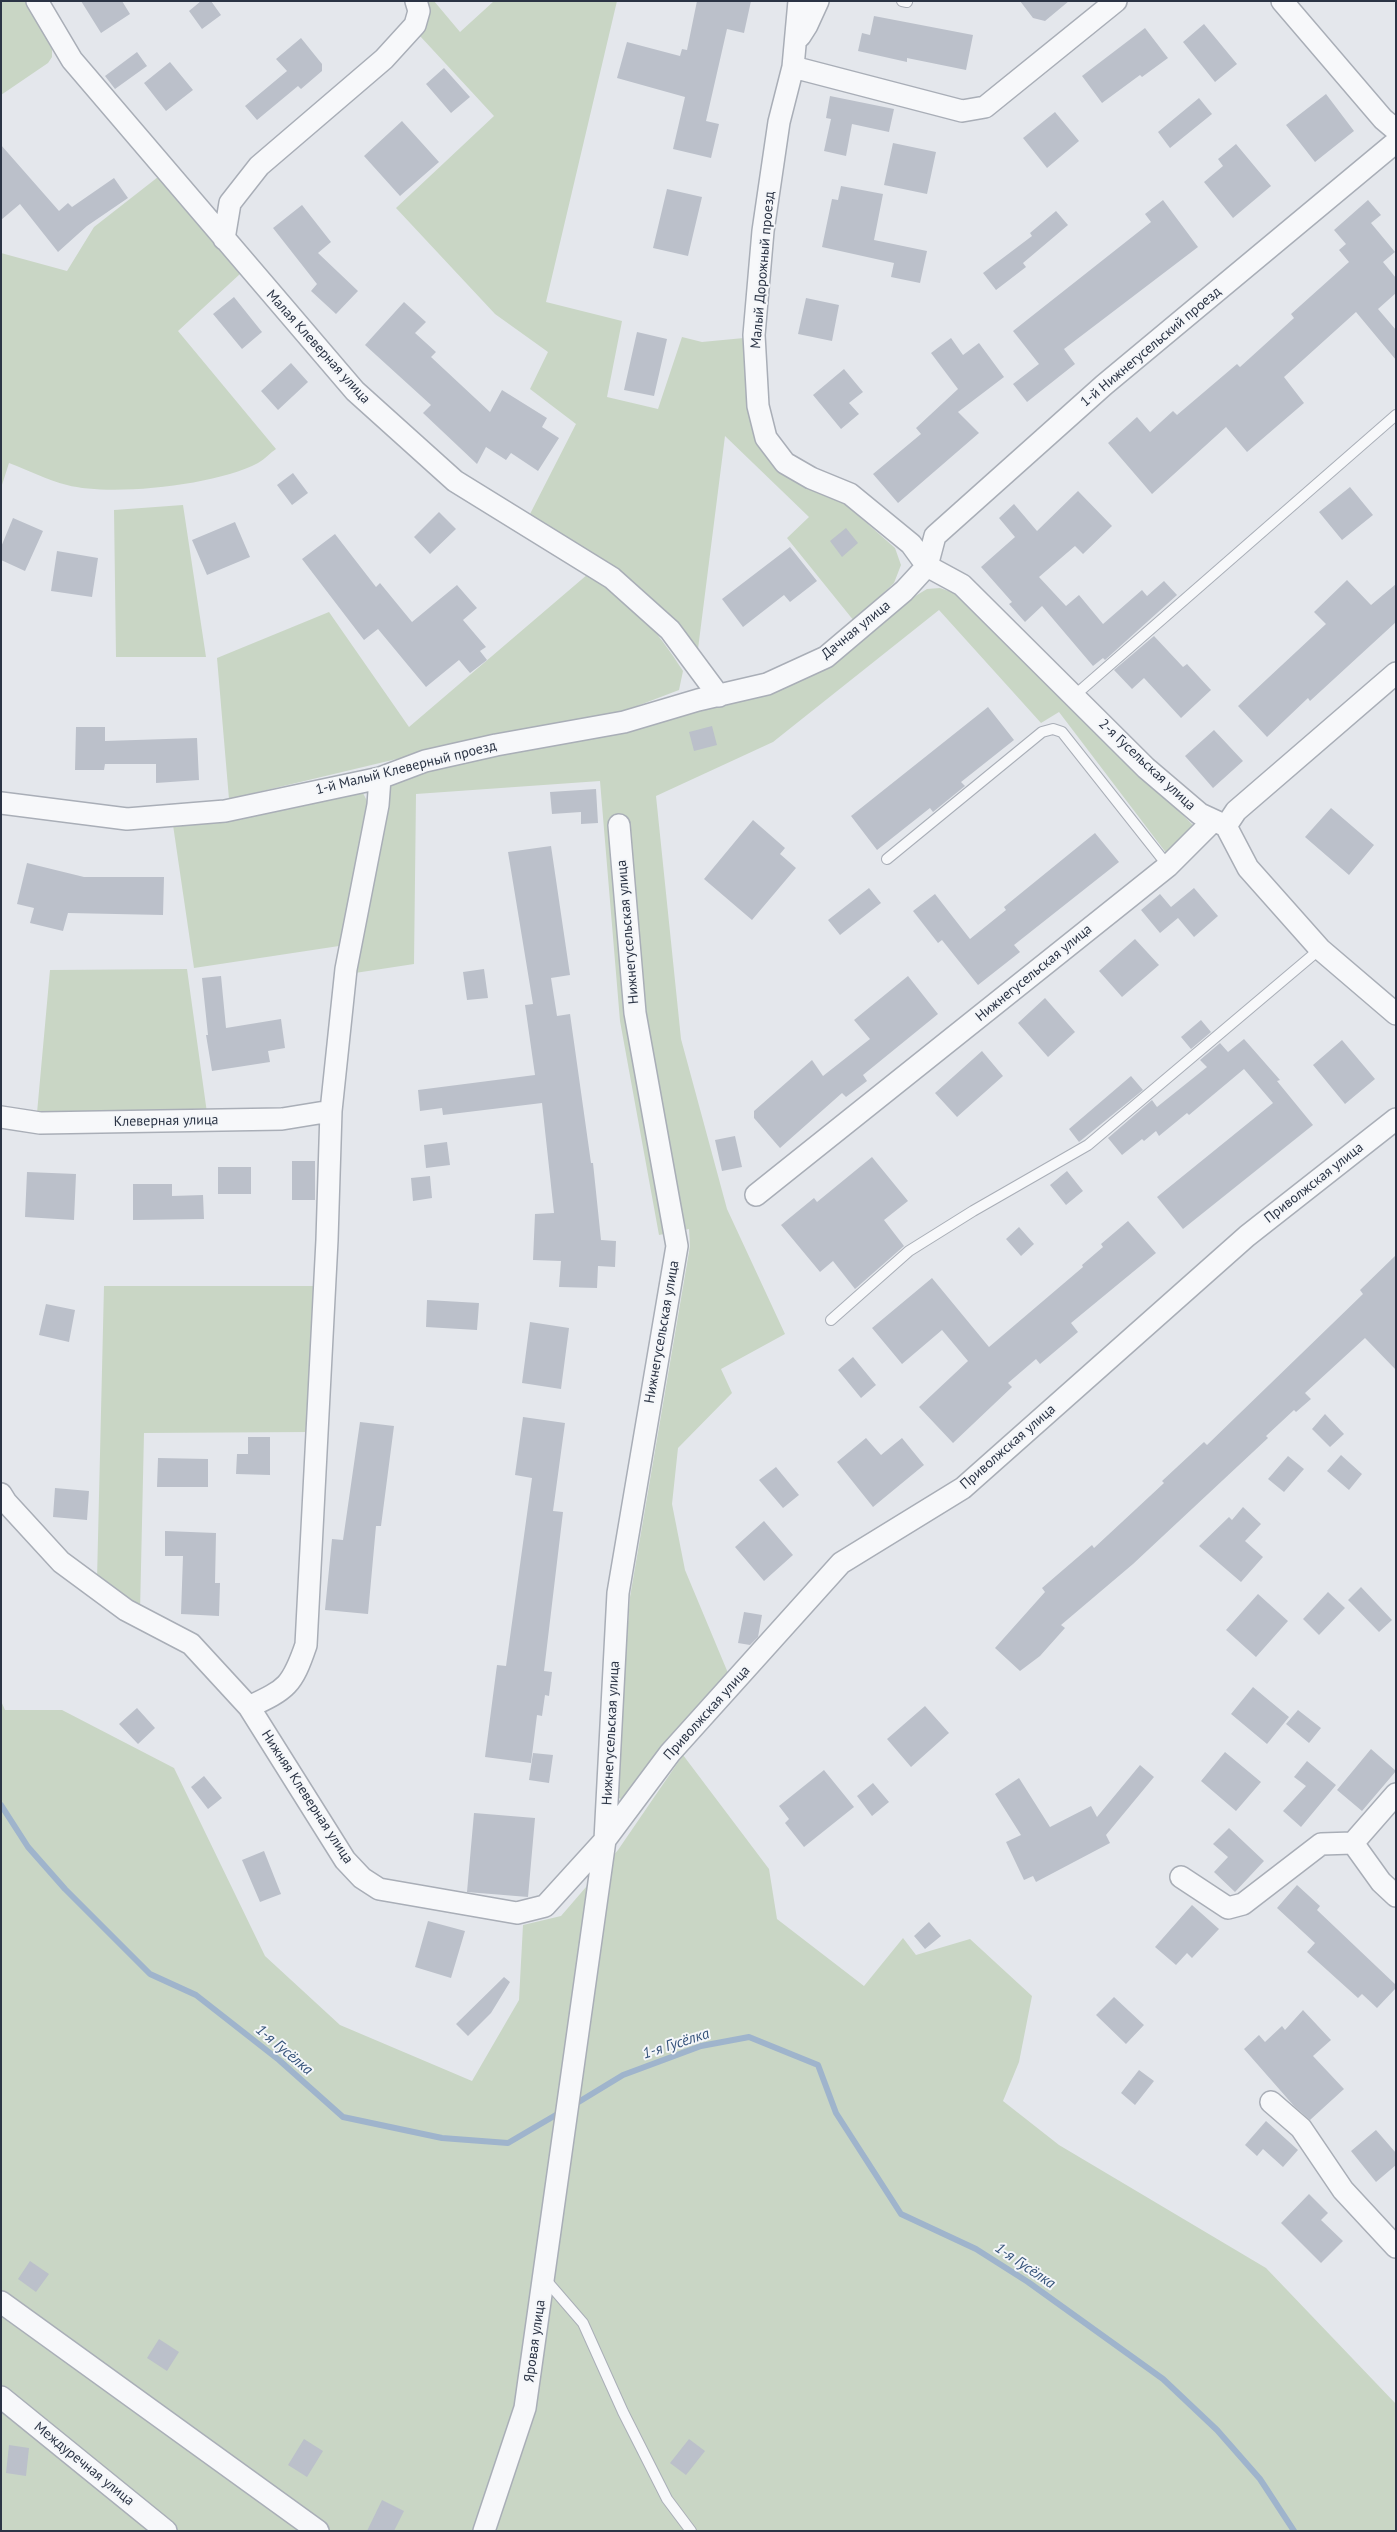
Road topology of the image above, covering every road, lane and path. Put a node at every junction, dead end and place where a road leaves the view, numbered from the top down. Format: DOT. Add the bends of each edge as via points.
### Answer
graph roads {
  1 [pos="37,1"];
  2 [pos="799,1"];
  3 [pos="818,1"];
  4 [pos="1116,1"];
  5 [pos="1282,1"];
  6 [pos="417,6"];
  7 [pos="795,43"];
  8 [pos="793,67"];
  9 [pos="1396,130"];
  10 [pos="1396,142"];
  11 [pos="224,239"];
  12 [pos="1396,415"];
  13 [pos="927,566"];
  14 [pos="1396,673"];
  15 [pos="719,696"];
  16 [pos="1074,696"];
  17 [pos="380,778"];
  18 [pos="1,803"];
  19 [pos="1220,823"];
  20 [pos="619,825"];
  21 [pos="887,859"];
  22 [pos="1168,866"];
  23 [pos="1320,949"];
  24 [pos="1396,1014"];
  25 [pos="331,1110"];
  26 [pos="1,1117"];
  27 [pos="1396,1119"];
  28 [pos="756,1195"];
  29 [pos="830,1320"];
  30 [pos="1,1494"];
  31 [pos="249,1707"];
  32 [pos="1396,1794"];
  33 [pos="605,1840"];
  34 [pos="1353,1843"];
  35 [pos="1181,1877"];
  36 [pos="1396,1896"];
  37 [pos="1271,2102"];
  38 [pos="562,2146"];
  39 [pos="1396,2247"];
  40 [pos="544,2278"];
  41 [pos="1,2302"];
  42 [pos="1,2397"];
  43 [pos="10,2412"];
  44 [pos="166,2531"];
  45 [pos="318,2531"];
  46 [pos="484,2531"];
  47 [pos="691,2531"];
  1 -- 11 [label="street, Малая Клеверная улица" via="72,60"];
  2 -- 7 [label="street, Малый Дорожный проезд"];
  3 -- 7 [label="street, Малый Дорожный проезд" via="808,25"];
  4 -- 8 [label="street" via="985,107 962,111"];
  5 -- 9 [label="street"];
  6 -- 11 [label="street" via="415,25 384,59 259,166 230,203"];
  7 -- 8 [label="street, Малый Дорожный проезд"];
  8 -- 13 [label="street, Малый Дорожный проезд" via="779,122 763,231 754,336 758,406 766,438 785,463 810,478 850,494 910,544"];
  10 -- 13 [label="street, 1-й Нижнегусельский проезд" via="1104,385 935,536"];
  11 -- 15 [label="street, Малая Клеверная улица" via="355,390 455,481 612,578 670,630"];
  12 -- 16 [label="lane"];
  13 -- 15 [label="street, Дачная улица" via="904,591 826,657 767,684"];
  13 -- 16 [label="street, 2-я Гусельская улица" via="962,585"];
  14 -- 19 [label="street, Нижнегусельская улица"];
  15 -- 17 [label="street, 1-й Малый Клеверный проезд" via="624,722 425,761"];
  16 -- 19 [label="street, 2-я Гусельская улица" via="1146,768 1200,814"];
  17 -- 18 [label="street, 1-й Малый Клеверный проезд" via="225,810 127,819"];
  17 -- 25 [label="street" via="378,805 346,969"];
  19 -- 22 [label="street, Нижнегусельская улица"];
  19 -- 23 [label="street, 2-я Гусельская улица" via="1248,868"];
  20 -- 33 [label="street, Нижнегусельская улица" via="636,1013 677,1246 618,1593"];
  21 -- 22 [label="lane" via="1042,732 1053,729 1062,732"];
  22 -- 28 [label="street, Нижнегусельская улица"];
  23 -- 24 [label="street, 2-я Гусельская улица"];
  23 -- 29 [label="lane" via="1088,1145 909,1251"];
  25 -- 26 [label="street, Клеверная улица" via="282,1119 40,1123"];
  25 -- 31 [label="street" via="306,1645 297,1671 281,1692"];
  27 -- 33 [label="street, Приволжская улица" via="1247,1236 963,1488 840,1563 670,1753"];
  30 -- 31 [label="street, Нижняя Клеверная улица" via="61,1562 132,1614 192,1644"];
  31 -- 33 [label="street, Нижняя Клеверная улица" via="345,1860 362,1878 379,1889 517,1913 545,1906"];
  32 -- 34 [label="street"];
  33 -- 38 [label="street, Нижнегусельская улица"];
  34 -- 35 [label="street" via="1321,1844 1243,1904 1228,1908"];
  34 -- 36 [label="street" via="1381,1882"];
  37 -- 39 [label="street" via="1301,2128 1342,2190"];
  38 -- 40 [label="street, Яровая улица"];
  40 -- 46 [label="street, Яровая улица" via="525,2408"];
  40 -- 47 [label="lane" via="583,2322 667,2499"];
  41 -- 45 [label="street"];
  42 -- 43 [label="street, Междуречная улица"];
  43 -- 44 [label="street, Междуречная улица"];
}
